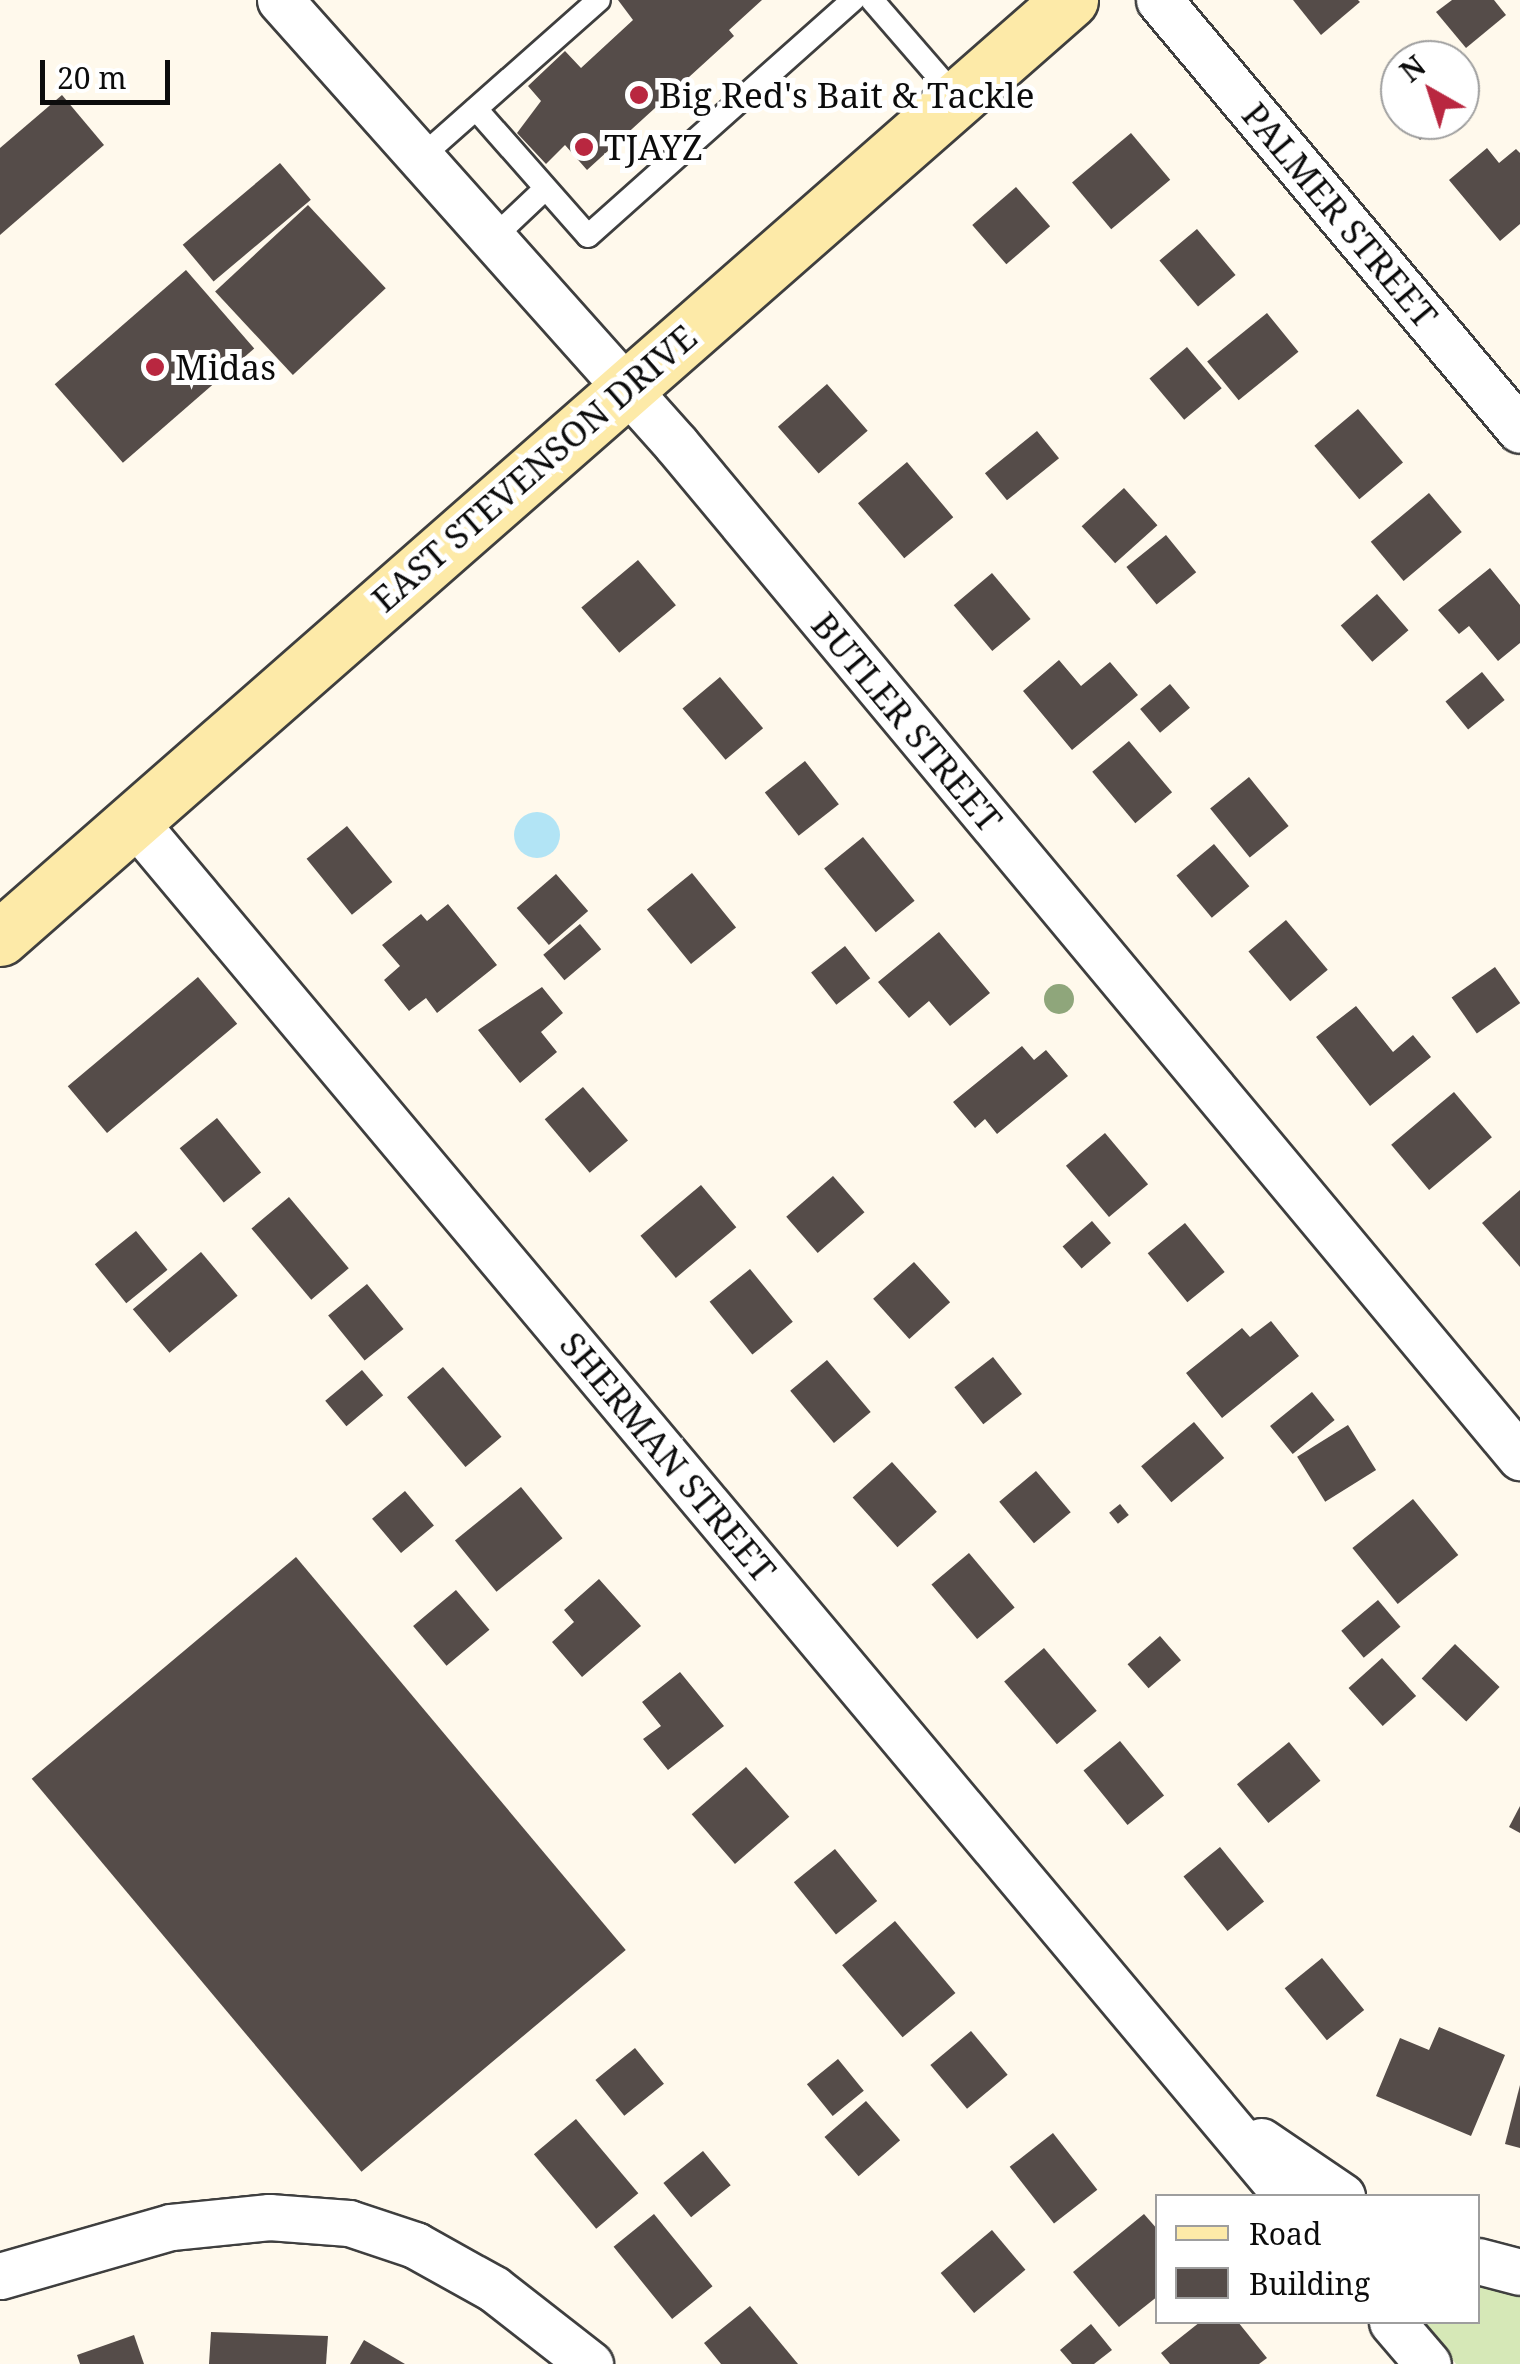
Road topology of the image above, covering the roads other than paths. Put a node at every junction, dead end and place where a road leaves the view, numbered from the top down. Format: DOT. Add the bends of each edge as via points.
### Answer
graph roads {
  1 [pos="280,0"];
  2 [pos="599,0"];
  3 [pos="872,0"];
  4 [pos="1070,0"];
  5 [pos="1159,0"];
  6 [pos="843,3"];
  7 [pos="957,98"];
  8 [pos="476,109"];
  9 [pos="419,158"];
  10 [pos="545,189"];
  11 [pos="493,238"];
  12 [pos="625,388"];
  13 [pos="1520,430"];
  14 [pos="134,820"];
  15 [pos="0,938"];
  16 [pos="1520,1456"];
  17 [pos="1202,2095"];
  18 [pos="1285,2194"];
  19 [pos="1339,2194"];
  20 [pos="1480,2262"];
  21 [pos="1520,2272"];
  22 [pos="0,2276"];
  23 [pos="1394,2324"];
  24 [pos="590,2364"];
  25 [pos="1428,2364"];
  1 -- 9 [label="street, BUTLER STREET"];
  2 -- 8 [label="lane"];
  3 -- 7 [label="lane"];
  4 -- 7 [label="main road, EAST STEVENSON DRIVE"];
  5 -- 13 [label="street, PALMER STREET"];
  6 -- 10 [label="lane" via="588,236"];
  7 -- 12 [label="main road, EAST STEVENSON DRIVE"];
  8 -- 9 [label="lane"];
  8 -- 10 [label="lane"];
  9 -- 11 [label="street, BUTLER STREET"];
  10 -- 11 [label="lane"];
  11 -- 12 [label="street, BUTLER STREET"];
  12 -- 14 [label="main road, EAST STEVENSON DRIVE"];
  12 -- 16 [label="street, BUTLER STREET"];
  14 -- 15 [label="main road, EAST STEVENSON DRIVE"];
  14 -- 17 [label="street, SHERMAN STREET"];
  17 -- 18 [label="street, SHERMAN STREET"];
  17 -- 19 [label="street, SHERMAN STREET"];
  20 -- 21 [label="street"];
  22 -- 24 [label="street" via="171,2227 269,2218 349,2223 415,2245 494,2289"];
  23 -- 25 [label="street"];
}
